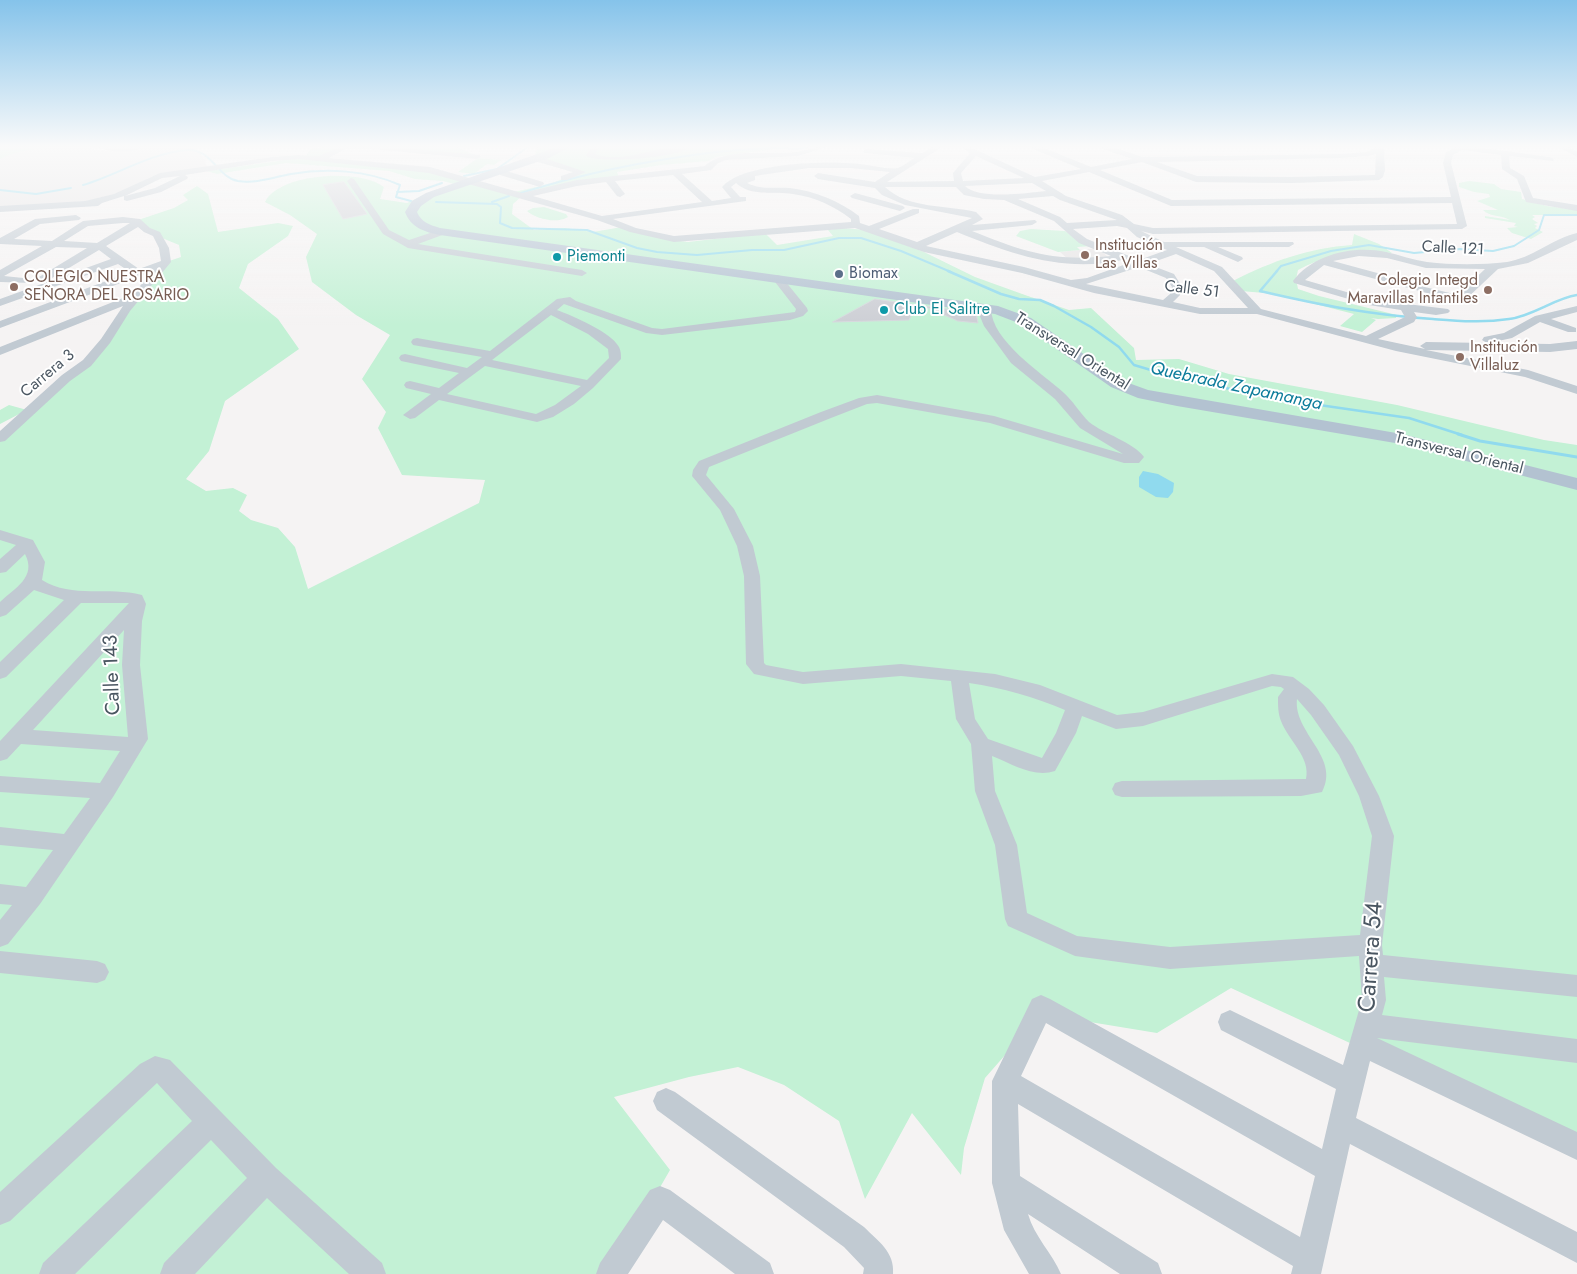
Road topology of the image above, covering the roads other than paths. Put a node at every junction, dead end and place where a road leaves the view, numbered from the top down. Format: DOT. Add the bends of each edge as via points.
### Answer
graph roads {
  1 [pos="61,206"];
  2 [pos="368,206"];
  3 [pos="414,206"];
  4 [pos="425,206"];
  5 [pos="559,206"];
  6 [pos="691,206"];
  7 [pos="838,206"];
  8 [pos="898,206"];
  9 [pos="933,206"];
  10 [pos="1028,206"];
  11 [pos="1056,206"];
  12 [pos="1084,206"];
  13 [pos="1456,206"];
  14 [pos="863,208"];
  15 [pos="0,209"];
  16 [pos="916,211"];
  17 [pos="849,212"];
  18 [pos="927,213"];
  19 [pos="0,218"];
  20 [pos="600,218"];
  21 [pos="38,221"];
  22 [pos="139,222"];
  23 [pos="1032,222"];
  24 [pos="86,223"];
  25 [pos="1105,224"];
  26 [pos="855,225"];
  27 [pos="1067,226"];
  28 [pos="1132,226"];
  29 [pos="426,227"];
  30 [pos="869,228"];
  31 [pos="957,228"];
  32 [pos="442,232"];
  33 [pos="1577,236"];
  34 [pos="1,241"];
  35 [pos="410,242"];
  36 [pos="55,243"];
  37 [pos="1161,244"];
  38 [pos="1201,244"];
  39 [pos="1289,244"];
  40 [pos="98,246"];
  41 [pos="916,246"];
  42 [pos="1175,251"];
  43 [pos="1344,256"];
  44 [pos="1123,257"];
  45 [pos="1238,259"];
  46 [pos="118,260"];
  47 [pos="1321,261"];
  48 [pos="166,262"];
  49 [pos="1141,264"];
  50 [pos="1425,265"];
  51 [pos="1496,266"];
  52 [pos="138,273"];
  53 [pos="582,273"];
  54 [pos="1414,273"];
  55 [pos="0,274"];
  56 [pos="777,278"];
  57 [pos="0,280"];
  58 [pos="1060,282"];
  59 [pos="806,283"];
  60 [pos="1403,283"];
  61 [pos="47,286"];
  62 [pos="788,290"];
  63 [pos="1395,294"];
  64 [pos="74,297"];
  65 [pos="135,297"];
  66 [pos="0,303"];
  67 [pos="1165,304"];
  68 [pos="1383,306"];
  69 [pos="561,307"];
  70 [pos="985,308"];
  71 [pos="126,309"];
  72 [pos="1406,309"];
  73 [pos="1577,309"];
  74 [pos="103,310"];
  75 [pos="1257,311"];
  76 [pos="1444,311"];
  77 [pos="1539,318"];
  78 [pos="0,325"];
  79 [pos="1572,330"];
  80 [pos="1366,340"];
  81 [pos="417,342"];
  82 [pos="1577,345"];
  83 [pos="1400,346"];
  84 [pos="0,351"];
  85 [pos="405,358"];
  86 [pos="487,358"];
  87 [pos="469,372"];
  88 [pos="589,384"];
  89 [pos="410,385"];
  90 [pos="1576,389"];
  91 [pos="440,394"];
  92 [pos="410,415"];
  93 [pos="0,438"];
  94 [pos="1577,479"];
  95 [pos="1577,484"];
  96 [pos="0,535"];
  97 [pos="27,544"];
  98 [pos="0,568"];
  99 [pos="33,582"];
  100 [pos="77,597"];
  101 [pos="138,604"];
  102 [pos="0,611"];
  103 [pos="0,673"];
  104 [pos="959,675"];
  105 [pos="1296,690"];
  106 [pos="1076,707"];
  107 [pos="16,736"];
  108 [pos="981,744"];
  109 [pos="134,745"];
  110 [pos="0,754"];
  111 [pos="0,784"];
  112 [pos="1122,789"];
  113 [pos="106,791"];
  114 [pos="0,836"];
  115 [pos="69,843"];
  116 [pos="0,894"];
  117 [pos="32,897"];
  118 [pos="0,937"];
  119 [pos="1370,955"];
  120 [pos="0,962"];
  121 [pos="97,972"];
  122 [pos="1577,986"];
  123 [pos="1230,1022"];
  124 [pos="1365,1034"];
  125 [pos="1577,1051"];
  126 [pos="1004,1081"];
  127 [pos="1350,1082"];
  128 [pos="666,1101"];
  129 [pos="210,1122"];
  130 [pos="1341,1125"];
  131 [pos="1577,1146"];
  132 [pos="1330,1169"];
  133 [pos="266,1178"];
  134 [pos="1006,1183"];
  135 [pos="0,1211"];
  136 [pos="1577,1248"];
  137 [pos="1308,1267"];
  138 [pos="54,1274"];
  139 [pos="175,1274"];
  140 [pos="371,1274"];
  141 [pos="611,1274"];
  142 [pos="759,1274"];
  143 [pos="878,1274"];
  144 [pos="1046,1274"];
  145 [pos="1147,1274"];
  1 -- 15 [label="street"];
  2 -- 35 [label="street" via="386,232"];
  3 -- 29 [label="main road, Transversal Oriental" via="412,216 419,225"];
  4 -- 94 [label="main road, Transversal Oriental" via="423,217 458,230 998,305 1034,318 1121,380 1154,392 1376,429"];
  5 -- 20 [label="street"];
  6 -- 20 [label="street"];
  7 -- 17 [label="street"];
  8 -- 16 [label="street"];
  9 -- 31 [label="street" via="978,217 976,221"];
  10 -- 27 [label="street"];
  11 -- 25 [label="street"];
  12 -- 28 [label="street" via="1119,217"];
  13 -- 28 [label="street" via="1462,226 1459,227 1153,231"];
  14 -- 17 [label="street"];
  16 -- 18 [label="street"];
  16 -- 30 [label="street"];
  17 -- 26 [label="street" via="856,218"];
  19 -- 21 [label="street" via="33,216"];
  20 -- 26 [label="street" via="659,236 688,239"];
  21 -- 24 [label="street" via="71,218 86,220"];
  21 -- 34 [label="street"];
  22 -- 24 [label="street"];
  22 -- 40 [label="street"];
  22 -- 48 [label="street" via="157,234"];
  23 -- 31 [label="street"];
  24 -- 36 [label="street"];
  25 -- 27 [label="street"];
  25 -- 28 [label="street"];
  26 -- 30 [label="street, Calle 51"];
  27 -- 44 [label="street" via="1083,241"];
  28 -- 37 [label="street" via="1136,233"];
  29 -- 32 [label="main road, Transversal Oriental"];
  29 -- 35 [label="street"];
  30 -- 41 [label="street, Calle 51"];
  31 -- 41 [label="street"];
  31 -- 44 [label="street" via="999,245 1056,261"];
  32 -- 35 [label="street"];
  32 -- 56 [label="main road, Transversal Oriental"];
  33 -- 51 [label="street, Calle 121" via="1521,261"];
  34 -- 36 [label="street"];
  35 -- 53 [label="street" via="412,246"];
  36 -- 40 [label="street"];
  36 -- 55 [label="street"];
  37 -- 38 [label="street"];
  37 -- 42 [label="street"];
  38 -- 39 [label="street"];
  38 -- 45 [label="street"];
  40 -- 46 [label="street"];
  40 -- 57 [label="street" via="32,282"];
  41 -- 58 [label="street, Calle 51" via="1024,270"];
  42 -- 49 [label="street"];
  42 -- 75 [label="street" via="1218,270"];
  43 -- 47 [label="street, Calle 121"];
  43 -- 50 [label="street, Calle 121" via="1381,254"];
  43 -- 54 [label="street"];
  44 -- 49 [label="street"];
  46 -- 52 [label="street"];
  46 -- 61 [label="street"];
  47 -- 60 [label="street"];
  47 -- 68 [label="street" via="1305,270 1298,281"];
  48 -- 52 [label="street"];
  48 -- 65 [label="street, Carrera 3"];
  49 -- 58 [label="street" via="1088,281"];
  49 -- 67 [label="street" via="1170,276 1175,282 1175,295"];
  50 -- 51 [label="street, Calle 121"];
  50 -- 60 [label="street"];
  51 -- 60 [label="street" via="1460,299"];
  52 -- 64 [label="street"];
  56 -- 59 [label="main road, Transversal Oriental"];
  56 -- 62 [label="street"];
  58 -- 67 [label="street, Calle 51"];
  59 -- 62 [label="street"];
  59 -- 70 [label="main road, Transversal Oriental"];
  61 -- 64 [label="street"];
  61 -- 66 [label="street"];
  62 -- 69 [label="street" via="801,308 799,314 678,331 650,331"];
  63 -- 68 [label="street"];
  64 -- 78 [label="street"];
  65 -- 71 [label="street, Carrera 3"];
  65 -- 74 [label="street"];
  67 -- 75 [label="street, Calle 51" via="1200,311"];
  68 -- 72 [label="street"];
  69 -- 86 [label="street"];
  69 -- 88 [label="street" via="613,347 615,359"];
  70 -- 95 [label="main road, Transversal Oriental" via="1018,317 1117,384 1144,394 1402,440"];
  70 -- 104 [label="street, Carrera 54" via="990,326 1015,360 1060,396 1085,425 1132,452 1137,457 1134,460 968,414 877,399 826,415 704,464 699,476 723,503 747,550 752,578 755,664 760,670 803,678 900,670"];
  71 -- 74 [label="street"];
  71 -- 93 [label="street, Carrera 3" via="90,353 87,363"];
  72 -- 76 [label="street"];
  72 -- 80 [label="street" via="1410,320"];
  73 -- 77 [label="street"];
  74 -- 84 [label="street"];
  75 -- 80 [label="street, Calle 51"];
  77 -- 79 [label="street"];
  77 -- 83 [label="street" via="1508,336 1486,340 1425,337"];
  80 -- 83 [label="street, Calle 51"];
  81 -- 86 [label="street"];
  82 -- 83 [label="street" via="1550,348"];
  83 -- 90 [label="street, Calle 51" via="1528,374"];
  85 -- 87 [label="street"];
  86 -- 87 [label="street"];
  86 -- 88 [label="street"];
  87 -- 91 [label="street"];
  88 -- 91 [label="street" via="565,405 537,418"];
  89 -- 91 [label="street"];
  91 -- 92 [label="street"];
  96 -- 97 [label="street"];
  97 -- 98 [label="street"];
  97 -- 99 [label="street" via="37,562"];
  99 -- 100 [label="street" via="44,590"];
  99 -- 102 [label="street"];
  100 -- 101 [label="street" via="129,598"];
  100 -- 103 [label="street"];
  101 -- 107 [label="street"];
  101 -- 109 [label="street, Calle 143" via="133,621 131,665 138,739"];
  104 -- 106 [label="street, Carrera 54" via="1033,690"];
  104 -- 108 [label="street" via="966,719"];
  105 -- 106 [label="street, Carrera 54" via="1285,681 1272,680 1128,722 1116,722"];
  105 -- 112 [label="street" via="1286,697 1285,707 1289,721 1318,767 1315,786"];
  105 -- 119 [label="street, Carrera 54" via="1312,704 1349,754 1379,820 1383,836"];
  106 -- 108 [label="street" via="1048,766 1037,766"];
  107 -- 109 [label="street"];
  107 -- 110 [label="street"];
  108 -- 119 [label="street" via="986,791 1006,845 1016,919 1075,946 1170,958 1284,952"];
  109 -- 113 [label="street"];
  111 -- 113 [label="street"];
  113 -- 115 [label="street"];
  114 -- 115 [label="street"];
  115 -- 117 [label="street"];
  116 -- 117 [label="street"];
  117 -- 118 [label="street"];
  119 -- 122 [label="street"];
  119 -- 124 [label="street, Carrera 54" via="1374,1000"];
  120 -- 121 [label="street"];
  123 -- 127 [label="street"];
  124 -- 125 [label="street"];
  124 -- 127 [label="street, Carrera 54"];
  124 -- 131 [label="street"];
  126 -- 132 [label="street" via="1041,1007"];
  126 -- 134 [label="street"];
  126 -- 137 [label="street"];
  127 -- 130 [label="street, Carrera 54"];
  128 -- 143 [label="street" via="854,1237 879,1263"];
  129 -- 133 [label="street"];
  129 -- 135 [label="street" via="161,1069 155,1069"];
  129 -- 138 [label="street"];
  130 -- 132 [label="street, Carrera 54"];
  130 -- 136 [label="street"];
  132 -- 137 [label="street, Carrera 54"];
  133 -- 139 [label="street"];
  133 -- 140 [label="street"];
  134 -- 144 [label="street" via="1018,1230"];
  134 -- 145 [label="street"];
  141 -- 142 [label="street" via="660,1200"];
}
